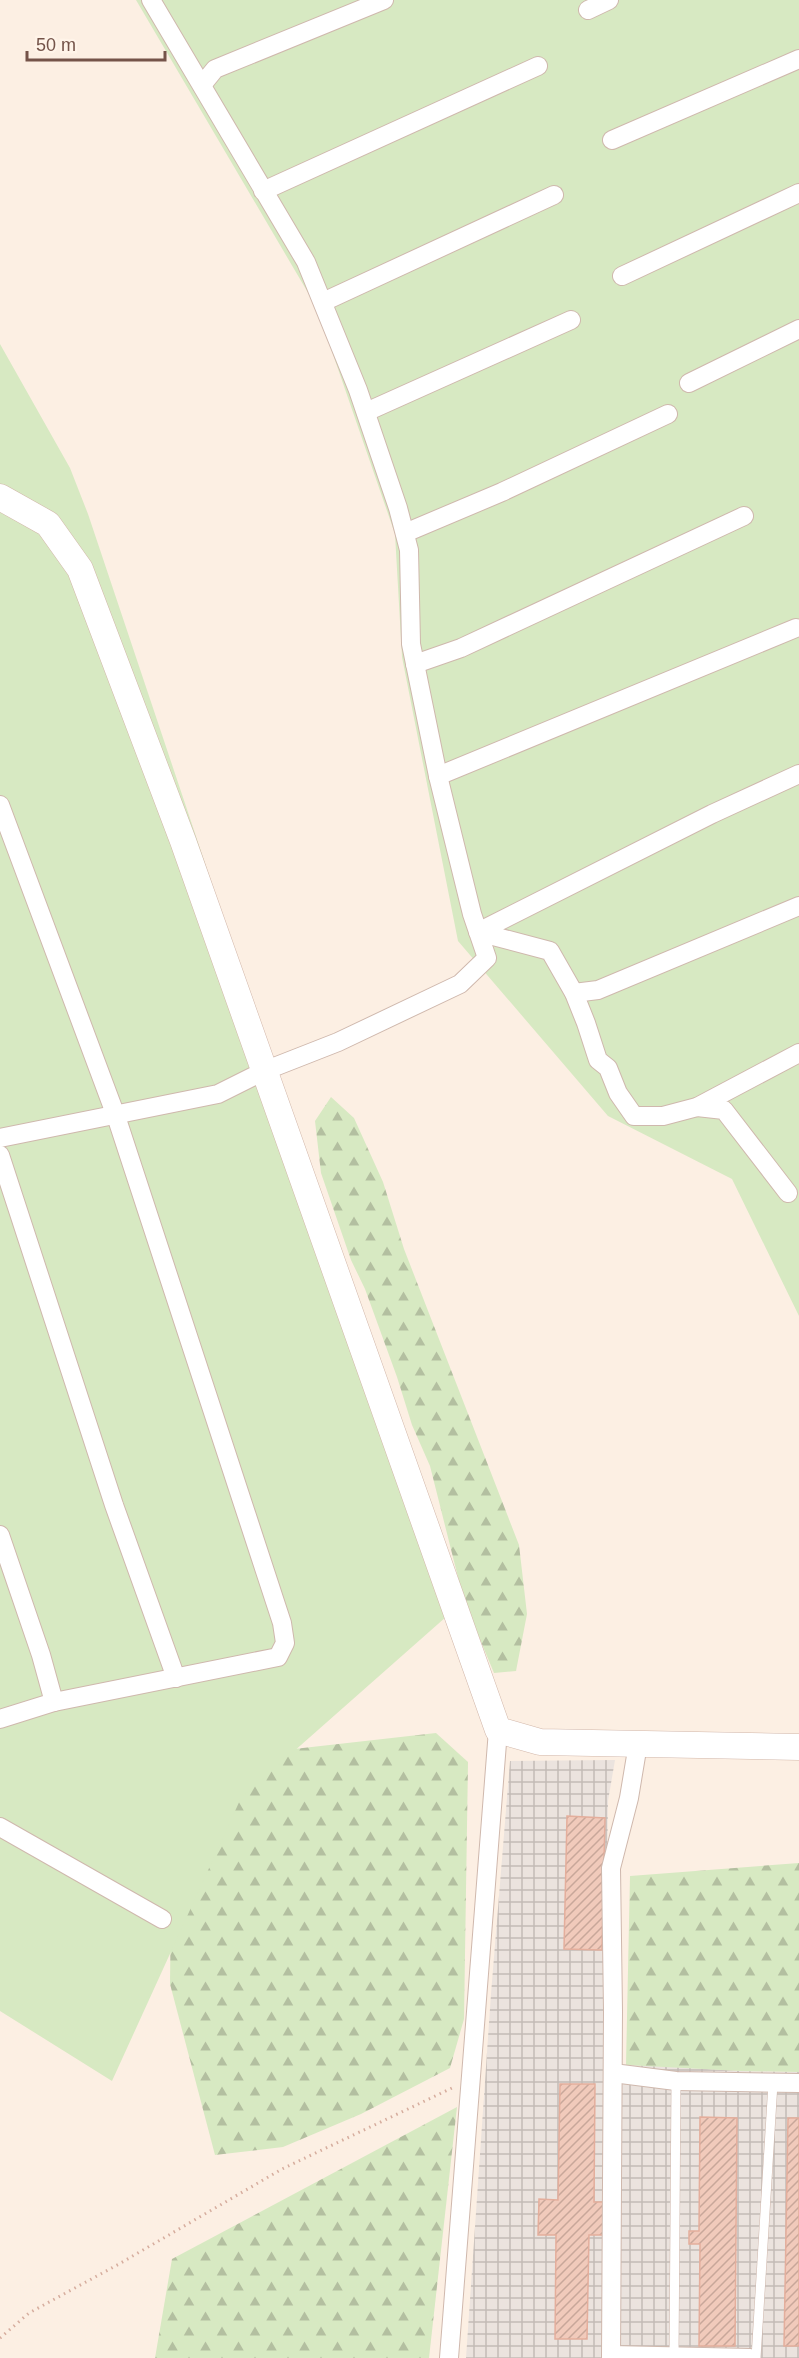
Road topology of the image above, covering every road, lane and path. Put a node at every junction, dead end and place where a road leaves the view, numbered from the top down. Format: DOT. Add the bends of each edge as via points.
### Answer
graph roads {
  1 [pos="151,0"];
  2 [pos="384,0"];
  3 [pos="609,0"];
  4 [pos="588,10"];
  5 [pos="799,59"];
  6 [pos="538,66"];
  7 [pos="202,85"];
  8 [pos="612,140"];
  9 [pos="263,191"];
  10 [pos="799,193"];
  11 [pos="554,195"];
  12 [pos="622,276"];
  13 [pos="323,302"];
  14 [pos="571,320"];
  15 [pos="799,329"];
  16 [pos="689,383"];
  17 [pos="366,412"];
  18 [pos="668,414"];
  19 [pos="0,497"];
  20 [pos="744,516"];
  21 [pos="405,533"];
  22 [pos="796,628"];
  23 [pos="415,664"];
  24 [pos="799,774"];
  25 [pos="438,776"];
  26 [pos="0,805"];
  27 [pos="799,906"];
  28 [pos="478,932"];
  29 [pos="574,993"];
  30 [pos="799,1053"];
  31 [pos="264,1071"];
  32 [pos="697,1107"];
  33 [pos="116,1116"];
  34 [pos="0,1138"];
  35 [pos="0,1155"];
  36 [pos="789,1193"];
  37 [pos="0,1535"];
  38 [pos="176,1678"];
  39 [pos="54,1702"];
  40 [pos="0,1719"];
  41 [pos="498,1730"];
  42 [pos="638,1744"];
  43 [pos="799,1747"];
  44 [pos="0,1827"];
  45 [pos="162,1919"];
  46 [pos="613,2073"];
  47 [pos="470,2079"];
  48 [pos="676,2081"];
  49 [pos="773,2083"];
  50 [pos="799,2083"];
  51 [pos="0,2338"];
  52 [pos="674,2356"];
  53 [pos="611,2357"];
  54 [pos="449,2358"];
  55 [pos="750,2358"];
  56 [pos="756,2358"];
  1 -- 7 [label="street"];
  2 -- 7 [label="street" via="215,69"];
  3 -- 4 [label="street"];
  5 -- 8 [label="street"];
  6 -- 9 [label="street"];
  7 -- 9 [label="street"];
  9 -- 13 [label="street" via="306,262"];
  10 -- 12 [label="street"];
  11 -- 13 [label="street"];
  13 -- 17 [label="street"];
  14 -- 17 [label="street"];
  15 -- 16 [label="street"];
  17 -- 21 [label="street"];
  18 -- 21 [label="street"];
  19 -- 31 [label="street" via="48,524 80,569"];
  20 -- 23 [label="street" via="461,648"];
  21 -- 23 [label="street"];
  22 -- 25 [label="street"];
  23 -- 25 [label="street"];
  24 -- 28 [label="street"];
  25 -- 28 [label="street"];
  26 -- 33 [label="street"];
  27 -- 29 [label="street" via="598,990"];
  28 -- 29 [label="street" via="550,951"];
  28 -- 31 [label="street" via="487,958 460,984"];
  29 -- 32 [label="street" via="598,1060 608,1068 618,1093 634,1116 663,1116"];
  30 -- 32 [label="street"];
  31 -- 33 [label="street" via="218,1094"];
  31 -- 41 [label="street"];
  32 -- 36 [label="street" via="724,1110"];
  33 -- 34 [label="street"];
  33 -- 38 [label="street" via="282,1623 285,1643 278,1657"];
  35 -- 38 [label="street" via="114,1504"];
  37 -- 39 [label="street"];
  38 -- 39 [label="street"];
  39 -- 40 [label="street"];
  41 -- 42 [label="street" via="540,1742"];
  41 -- 47 [label="street"];
  42 -- 43 [label="street"];
  42 -- 46 [label="street" via="611,1868"];
  44 -- 45 [label="street"];
  46 -- 48 [label="street"];
  46 -- 53 [label="street"];
  47 -- 51 [label="path" via="282,2169 29,2313"];
  47 -- 54 [label="street"];
  48 -- 49 [label="street"];
  48 -- 52 [label="lane"];
  49 -- 50 [label="street"];
  49 -- 56 [label="lane"];
  52 -- 53 [label="street"];
  52 -- 55 [label="street"];
}
